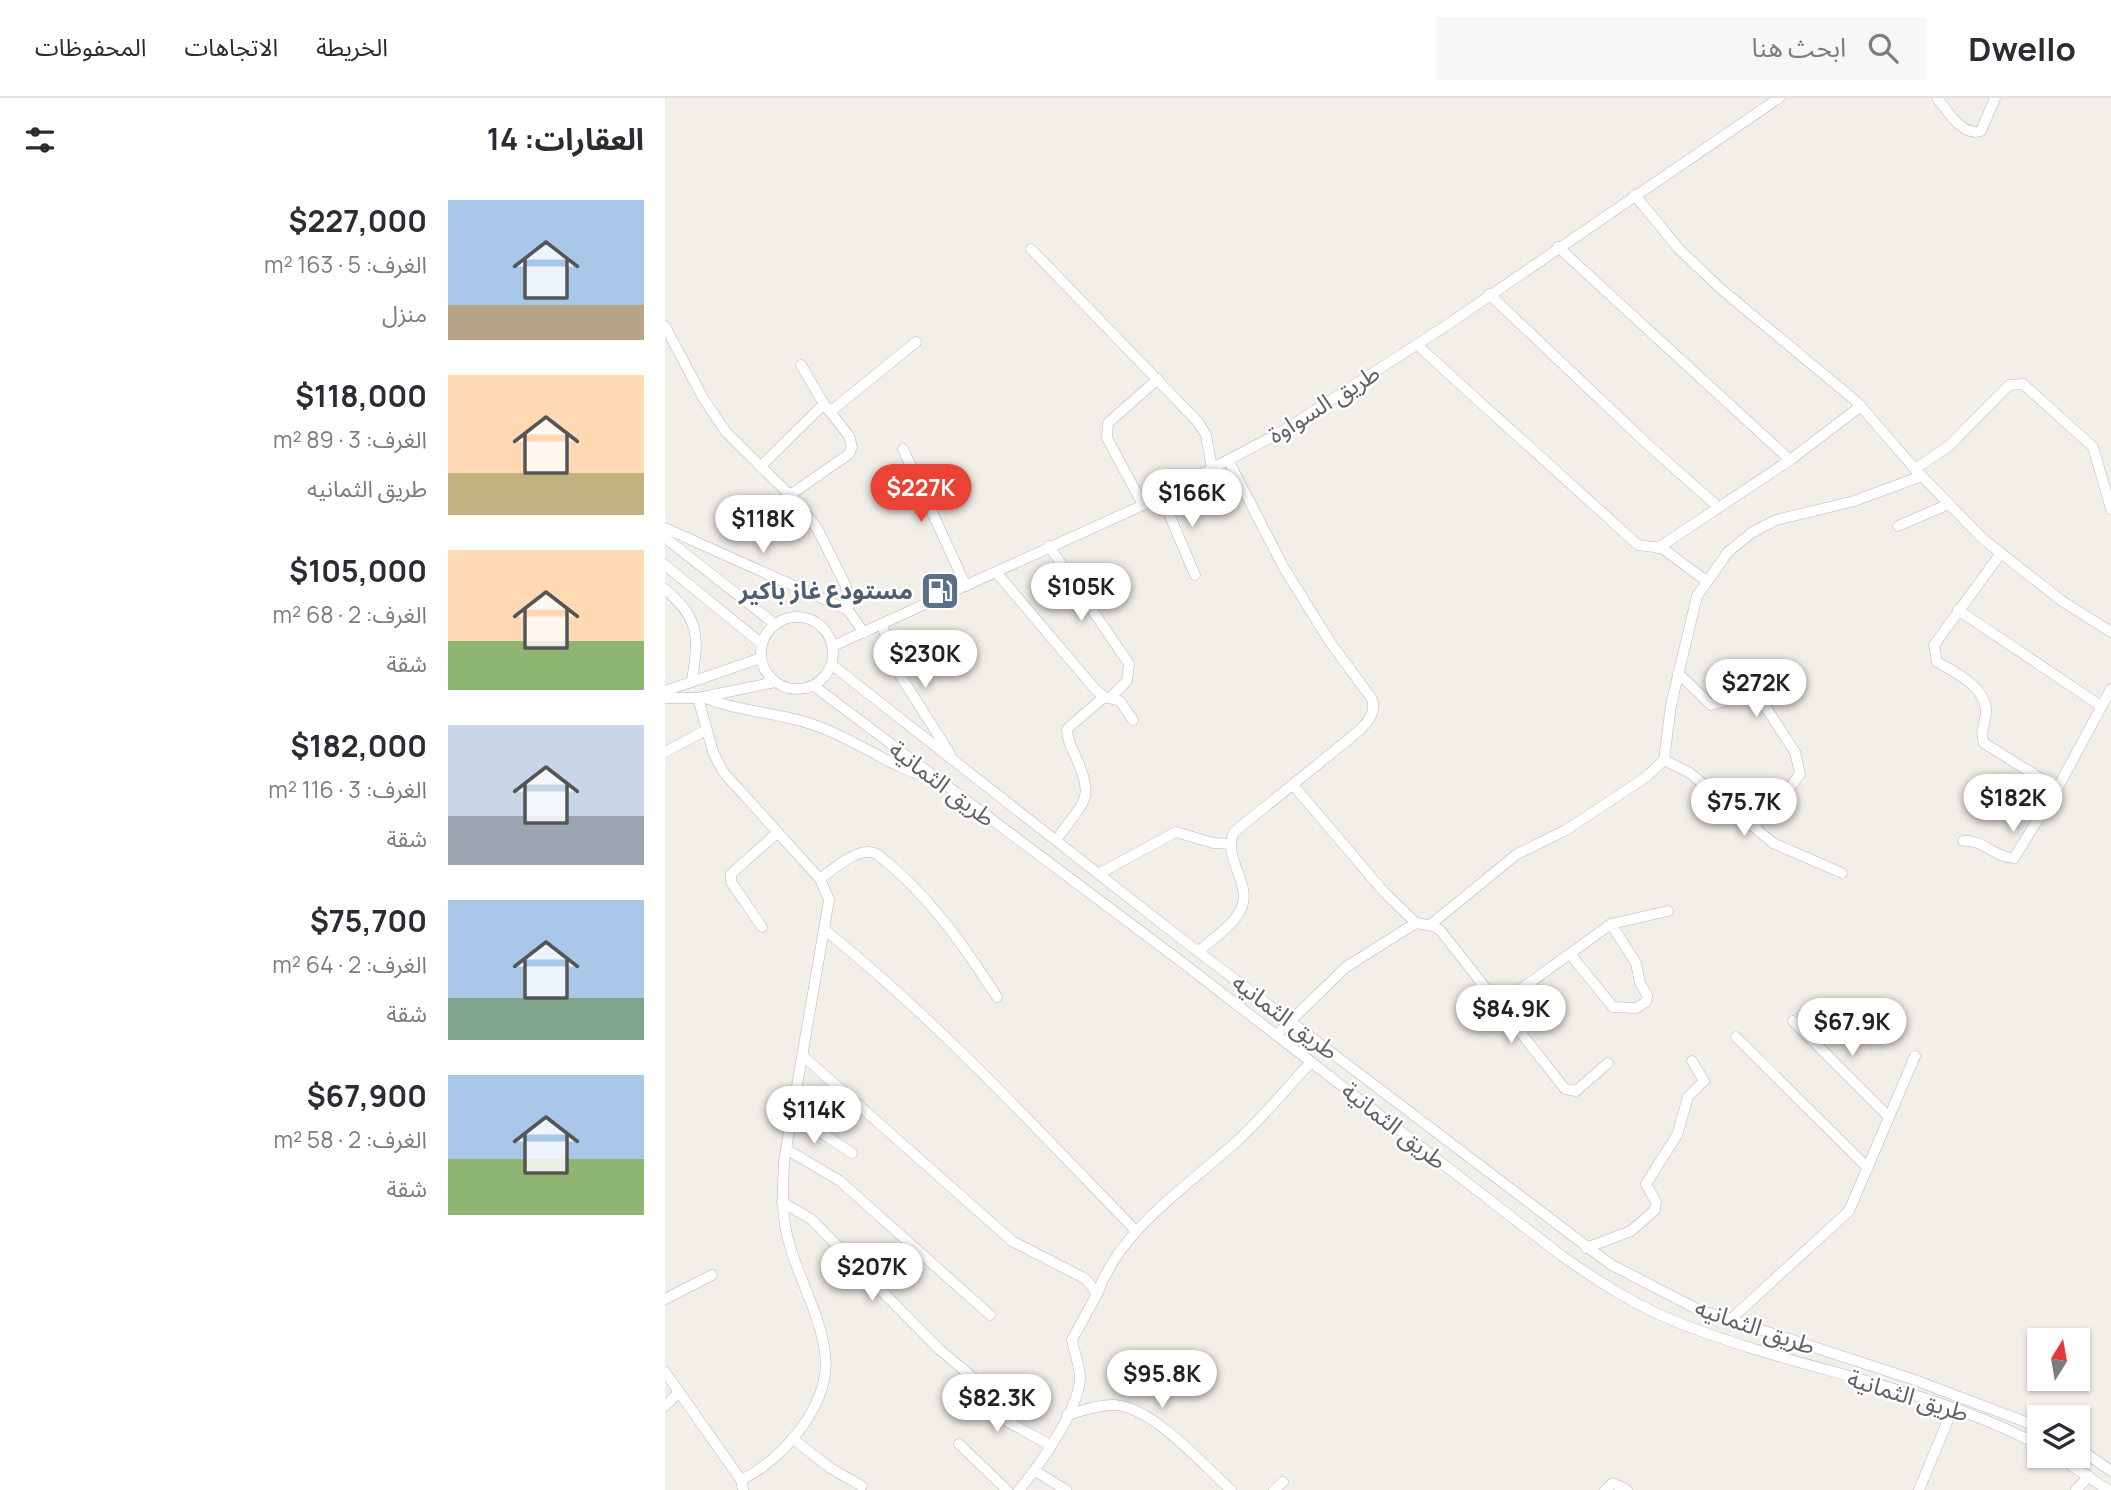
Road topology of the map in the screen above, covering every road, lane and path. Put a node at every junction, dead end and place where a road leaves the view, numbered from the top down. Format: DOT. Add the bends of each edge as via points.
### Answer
graph roads {
  1 [pos="1779,98"];
  2 [pos="1937,98"];
  3 [pos="1995,98"];
  4 [pos="1635,195"];
  5 [pos="1558,247"];
  6 [pos="1031,249"];
  7 [pos="1489,294"];
  8 [pos="665,326"];
  9 [pos="916,342"];
  10 [pos="1417,345"];
  11 [pos="801,365"];
  12 [pos="1158,379"];
  13 [pos="1861,405"];
  14 [pos="827,408"];
  15 [pos="903,449"];
  16 [pos="1228,460"];
  17 [pos="1790,460"];
  18 [pos="761,466"];
  19 [pos="1212,468"];
  20 [pos="1919,472"];
  21 [pos="790,495"];
  22 [pos="1161,495"];
  23 [pos="1949,504"];
  24 [pos="1143,505"];
  25 [pos="1718,507"];
  26 [pos="2111,509"];
  27 [pos="1898,526"];
  28 [pos="665,528"];
  29 [pos="665,538"];
  30 [pos="1049,546"];
  31 [pos="1658,548"];
  32 [pos="2001,553"];
  33 [pos="665,565"];
  34 [pos="996,572"];
  35 [pos="1195,575"];
  36 [pos="1705,580"];
  37 [pos="966,586"];
  38 [pos="665,589"];
  39 [pos="848,610"];
  40 [pos="1958,610"];
  41 [pos="775,624"];
  42 [pos="882,625"];
  43 [pos="2111,632"];
  44 [pos="864,633"];
  45 [pos="762,644"];
  46 [pos="833,646"];
  47 [pos="761,658"];
  48 [pos="832,665"];
  49 [pos="1678,673"];
  50 [pos="692,680"];
  51 [pos="775,682"];
  52 [pos="814,686"];
  53 [pos="2111,689"];
  54 [pos="665,691"];
  55 [pos="700,697"];
  56 [pos="665,698"];
  57 [pos="1107,698"];
  58 [pos="2101,706"];
  59 [pos="1133,720"];
  60 [pos="706,730"];
  61 [pos="665,752"];
  62 [pos="954,760"];
  63 [pos="1664,760"];
  64 [pos="935,779"];
  65 [pos="1293,785"];
  66 [pos="2057,789"];
  67 [pos="1753,826"];
  68 [pos="777,833"];
  69 [pos="1057,839"];
  70 [pos="1963,841"];
  71 [pos="1230,844"];
  72 [pos="1100,873"];
  73 [pos="1842,873"];
  74 [pos="820,879"];
  75 [pos="1668,911"];
  76 [pos="1416,923"];
  77 [pos="1611,924"];
  78 [pos="1430,925"];
  79 [pos="762,927"];
  80 [pos="826,931"];
  81 [pos="1199,951"];
  82 [pos="1570,954"];
  83 [pos="997,997"];
  84 [pos="1499,1005"];
  85 [pos="1290,1021"];
  86 [pos="1793,1021"];
  87 [pos="1276,1035"];
  88 [pos="1736,1037"];
  89 [pos="803,1056"];
  90 [pos="1915,1056"];
  91 [pos="1692,1061"];
  92 [pos="1311,1062"];
  93 [pos="1608,1063"];
  94 [pos="793,1114"];
  95 [pos="1889,1117"];
  96 [pos="786,1149"];
  97 [pos="852,1153"];
  98 [pos="1868,1168"];
  99 [pos="782,1202"];
  100 [pos="1136,1231"];
  101 [pos="1586,1248"];
  102 [pos="712,1275"];
  103 [pos="1097,1294"];
  104 [pos="665,1299"];
  105 [pos="990,1315"];
  106 [pos="1729,1321"];
  107 [pos="665,1372"];
  108 [pos="977,1381"];
  109 [pos="679,1392"];
  110 [pos="959,1395"];
  111 [pos="665,1406"];
  112 [pos="1953,1408"];
  113 [pos="1067,1415"];
  114 [pos="2027,1422"];
  115 [pos="792,1438"];
  116 [pos="2027,1440"];
  117 [pos="959,1444"];
  118 [pos="1049,1445"];
  119 [pos="2090,1456"];
  120 [pos="2076,1468"];
  121 [pos="1035,1471"];
  122 [pos="2111,1471"];
  123 [pos="2089,1476"];
  124 [pos="862,1486"];
  125 [pos="742,1487"];
  126 [pos="1007,1490"];
  127 [pos="1019,1490"];
  128 [pos="1066,1490"];
  129 [pos="1231,1490"];
  130 [pos="1605,1490"];
  131 [pos="1627,1490"];
  132 [pos="1919,1490"];
  133 [pos="2076,1490"];
  134 [pos="2108,1490"];
  1 -- 4 [label="street, طريق السواوة"];
  2 -- 3 [label="street" via="1974,133 1981,131"];
  4 -- 5 [label="street, طريق السواوة"];
  4 -- 13 [label="street" via="1678,248 1721,289"];
  5 -- 7 [label="street, طريق السواوة"];
  5 -- 17 [label="street"];
  6 -- 12 [label="street"];
  7 -- 10 [label="street, طريق السواوة"];
  7 -- 25 [label="street"];
  8 -- 18 [label="street" via="713,413 738,446"];
  9 -- 14 [label="street"];
  10 -- 16 [label="street, طريق السواوة" via="1304,418"];
  10 -- 31 [label="street" via="1634,542"];
  11 -- 14 [label="street"];
  12 -- 19 [label="street" via="1203,429"];
  12 -- 24 [label="street" via="1105,429"];
  13 -- 17 [label="street"];
  13 -- 20 [label="street"];
  14 -- 18 [label="street"];
  14 -- 21 [label="street" via="849,436 851,451"];
  15 -- 37 [label="street"];
  16 -- 19 [label="street, طريق السواوة"];
  16 -- 65 [label="street" via="1284,568 1374,705 1364,726"];
  17 -- 25 [label="street"];
  18 -- 21 [label="street"];
  19 -- 22 [label="street, طريق السواوة"];
  20 -- 23 [label="street"];
  20 -- 26 [label="street" via="2009,385 2023,384 2093,447"];
  20 -- 36 [label="street" via="1854,500 1776,520 1739,542"];
  21 -- 39 [label="street" via="834,558 846,586"];
  22 -- 24 [label="street, طريق السواوة"];
  22 -- 35 [label="street"];
  23 -- 27 [label="street"];
  23 -- 32 [label="street"];
  24 -- 30 [label="street, طريق السواوة"];
  25 -- 31 [label="street"];
  28 -- 39 [label="street"];
  29 -- 41 [label="street"];
  30 -- 34 [label="street, طريق السواوة"];
  30 -- 57 [label="street" via="1129,664 1127,681"];
  31 -- 36 [label="street"];
  32 -- 40 [label="street"];
  32 -- 43 [label="street"];
  33 -- 45 [label="street"];
  34 -- 37 [label="street, طريق السواوة"];
  34 -- 57 [label="street"];
  36 -- 49 [label="street"];
  37 -- 42 [label="street, طريق السواوة"];
  38 -- 50 [label="street" via="694,620 698,645"];
  39 -- 44 [label="street"];
  40 -- 58 [label="street"];
  40 -- 66 [label="street" via="1934,645 1934,658 1965,678 1983,699 1984,743"];
  41 -- 45 [label="street"];
  41 -- 46 [label="street" via="792,617 810,619 825,629"];
  42 -- 44 [label="street, طريق السواوة"];
  42 -- 62 [label="street" via="900,676"];
  44 -- 46 [label="street, طريق السواوة"];
  45 -- 47 [label="street"];
  46 -- 48 [label="street"];
  47 -- 50 [label="street"];
  47 -- 51 [label="street"];
  48 -- 52 [label="street"];
  48 -- 62 [label="street, طريق الثمانيه"];
  49 -- 63 [label="street"];
  49 -- 67 [label="street" via="1711,705 1723,702 1738,688 1755,691 1795,752 1797,781"];
  50 -- 54 [label="street"];
  51 -- 52 [label="street" via="794,690"];
  51 -- 55 [label="street"];
  52 -- 64 [label="street, طريق الثمانية"];
  53 -- 58 [label="street"];
  55 -- 56 [label="street"];
  55 -- 60 [label="street"];
  55 -- 64 [label="street" via="816,725"];
  57 -- 59 [label="street" via="1120,701"];
  57 -- 69 [label="street" via="1067,729 1086,777 1087,792"];
  58 -- 66 [label="street"];
  60 -- 61 [label="street"];
  60 -- 68 [label="street" via="724,774"];
  62 -- 69 [label="street, طريق الثمانيه"];
  63 -- 67 [label="street" via="1689,773"];
  63 -- 78 [label="street" via="1566,830 1517,855"];
  64 -- 87 [label="street, طريق الثمانية"];
  65 -- 71 [label="street" via="1234,832"];
  65 -- 76 [label="street" via="1366,874"];
  66 -- 70 [label="street" via="2018,856 2009,858 1972,840"];
  67 -- 73 [label="street" via="1783,848"];
  68 -- 74 [label="street"];
  68 -- 79 [label="street" via="731,874 731,881"];
  69 -- 72 [label="street, طريق الثمانيه"];
  71 -- 72 [label="street" via="1176,832"];
  71 -- 81 [label="street" via="1243,889 1242,907"];
  72 -- 81 [label="street, طريق الثمانيه"];
  74 -- 80 [label="street" via="829,893"];
  74 -- 83 [label="street" via="859,853 877,854 932,904"];
  75 -- 77 [label="street"];
  76 -- 78 [label="street"];
  76 -- 85 [label="street" via="1346,967"];
  77 -- 82 [label="street"];
  77 -- 82 [label="street" via="1636,963 1646,1002 1636,1008 1613,1007"];
  78 -- 84 [label="street" via="1440,930"];
  80 -- 89 [label="street"];
  80 -- 100 [label="street" via="933,1026"];
  81 -- 85 [label="street, طريق الثمانيه"];
  82 -- 84 [label="street"];
  84 -- 93 [label="street" via="1565,1089 1576,1091"];
  85 -- 87 [label="street"];
  85 -- 101 [label="street, طريق الثمانيه"];
  86 -- 95 [label="street"];
  87 -- 92 [label="street, طريق الثمانية"];
  88 -- 98 [label="street"];
  89 -- 94 [label="street"];
  89 -- 103 [label="street" via="1013,1241 1086,1279"];
  90 -- 95 [label="street"];
  91 -- 101 [label="street" via="1704,1081 1688,1097 1678,1135 1646,1184 1656,1202 1655,1210 1630,1231"];
  92 -- 100 [label="street" via="1239,1139"];
  92 -- 112 [label="street, طريق الثمانية" via="1608,1288 1700,1331"];
  94 -- 96 [label="street"];
  94 -- 97 [label="street"];
  95 -- 98 [label="street"];
  96 -- 99 [label="street"];
  96 -- 105 [label="street" via="840,1181"];
  98 -- 106 [label="street" via="1844,1216"];
  99 -- 108 [label="street" via="811,1219 939,1349"];
  99 -- 115 [label="street" via="787,1237 826,1354 819,1394"];
  100 -- 103 [label="street" via="1106,1267"];
  101 -- 106 [label="street, طريق الثمانيه" via="1638,1281"];
  102 -- 104 [label="street"];
  103 -- 113 [label="street" via="1072,1340 1080,1375"];
  106 -- 114 [label="street, طريق الثمانيه" via="1912,1379"];
  107 -- 109 [label="street"];
  109 -- 111 [label="street"];
  109 -- 125 [label="street"];
  110 -- 118 [label="street"];
  112 -- 116 [label="street, طريق الثمانية"];
  112 -- 132 [label="street"];
  113 -- 118 [label="street"];
  113 -- 129 [label="street" via="1103,1405 1128,1407 1169,1434"];
  115 -- 124 [label="street"];
  115 -- 125 [label="street"];
  117 -- 126 [label="street"];
  118 -- 121 [label="street"];
  119 -- 122 [label="street"];
  120 -- 123 [label="street"];
  121 -- 127 [label="street"];
  121 -- 128 [label="street"];
  123 -- 133 [label="street"];
  123 -- 134 [label="street"];
  130 -- 131 [label="street" via="1610,1483"];
}
